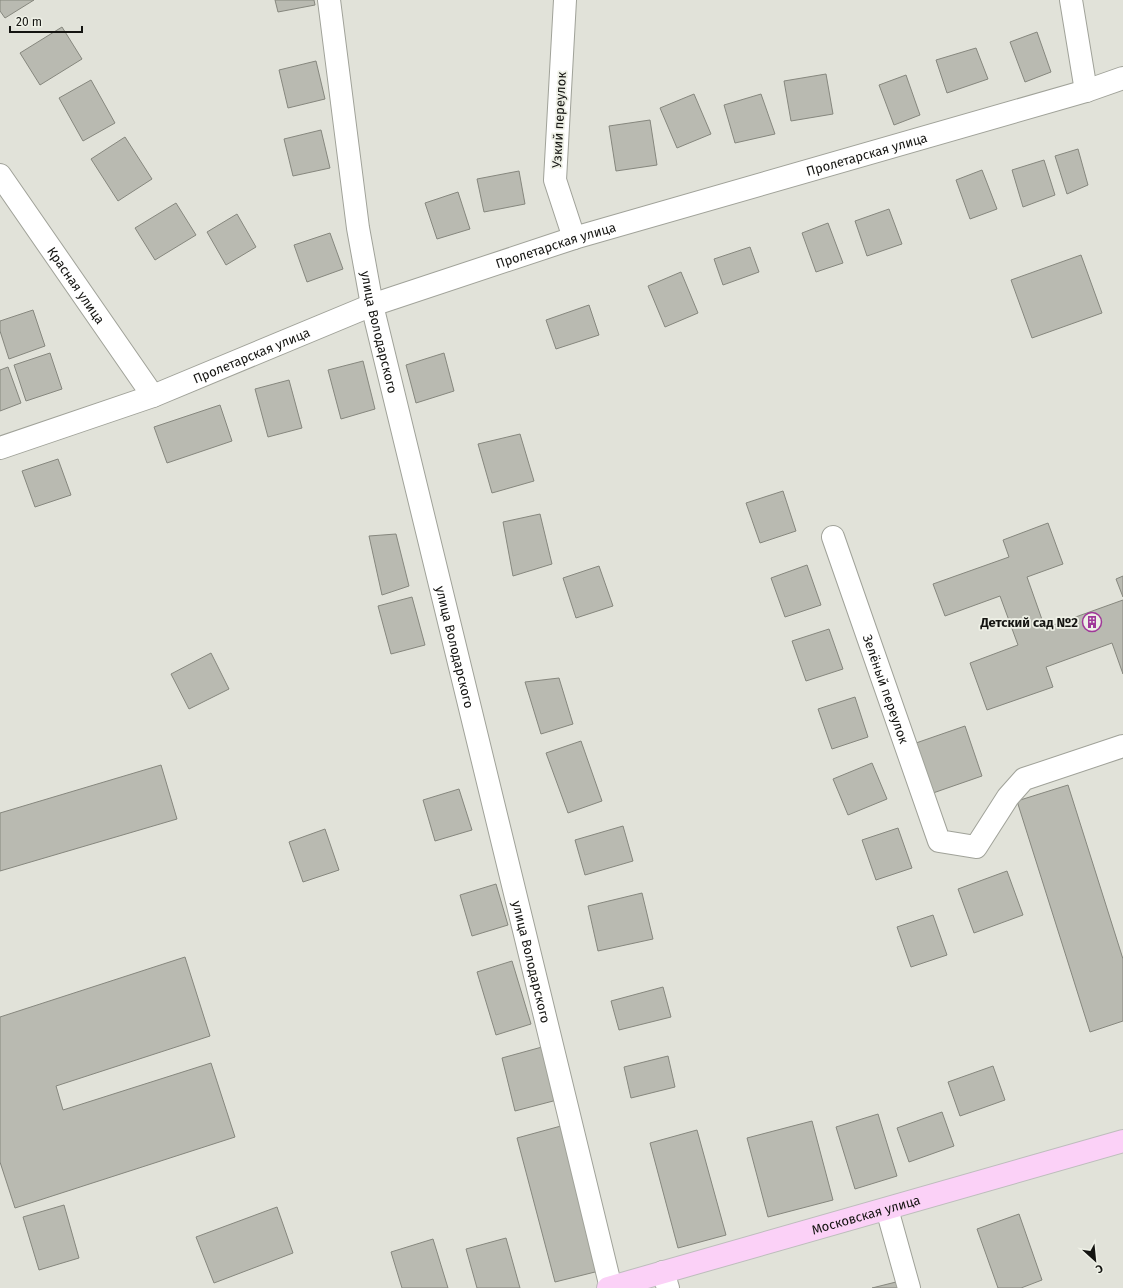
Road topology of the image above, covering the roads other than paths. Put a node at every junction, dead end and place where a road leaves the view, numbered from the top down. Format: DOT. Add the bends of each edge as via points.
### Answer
graph roads {
  1 [pos="329,0"];
  2 [pos="565,0"];
  3 [pos="1071,0"];
  4 [pos="1123,78"];
  5 [pos="1086,91"];
  6 [pos="0,175"];
  7 [pos="574,238"];
  8 [pos="372,305"];
  9 [pos="153,396"];
  10 [pos="0,448"];
  11 [pos="833,537"];
  12 [pos="1123,746"];
  13 [pos="1123,1141"];
  14 [pos="887,1208"];
  15 [pos="666,1280"];
  16 [pos="610,1288"];
  17 [pos="910,1288"];
  1 -- 8 [label="street, улица Володарского" via="358,228"];
  2 -- 7 [label="street, Узкий переулок" via="555,180"];
  3 -- 5 [label="street"];
  4 -- 5 [label="street, Пролетарская улица"];
  5 -- 7 [label="street, Пролетарская улица"];
  6 -- 9 [label="street, Красная улица"];
  7 -- 8 [label="street, Пролетарская улица"];
  8 -- 9 [label="street, Пролетарская улица"];
  8 -- 16 [label="street, улица Володарского"];
  9 -- 10 [label="street, Пролетарская улица"];
  11 -- 12 [label="street, Зелёный переулок" via="939,841 976,847 1008,797 1024,779"];
  13 -- 14 [label="main road, Московская улица"];
  14 -- 15 [label="main road, Московская улица"];
  14 -- 17 [label="street"];
  15 -- 16 [label="main road, Московская улица"];
}
